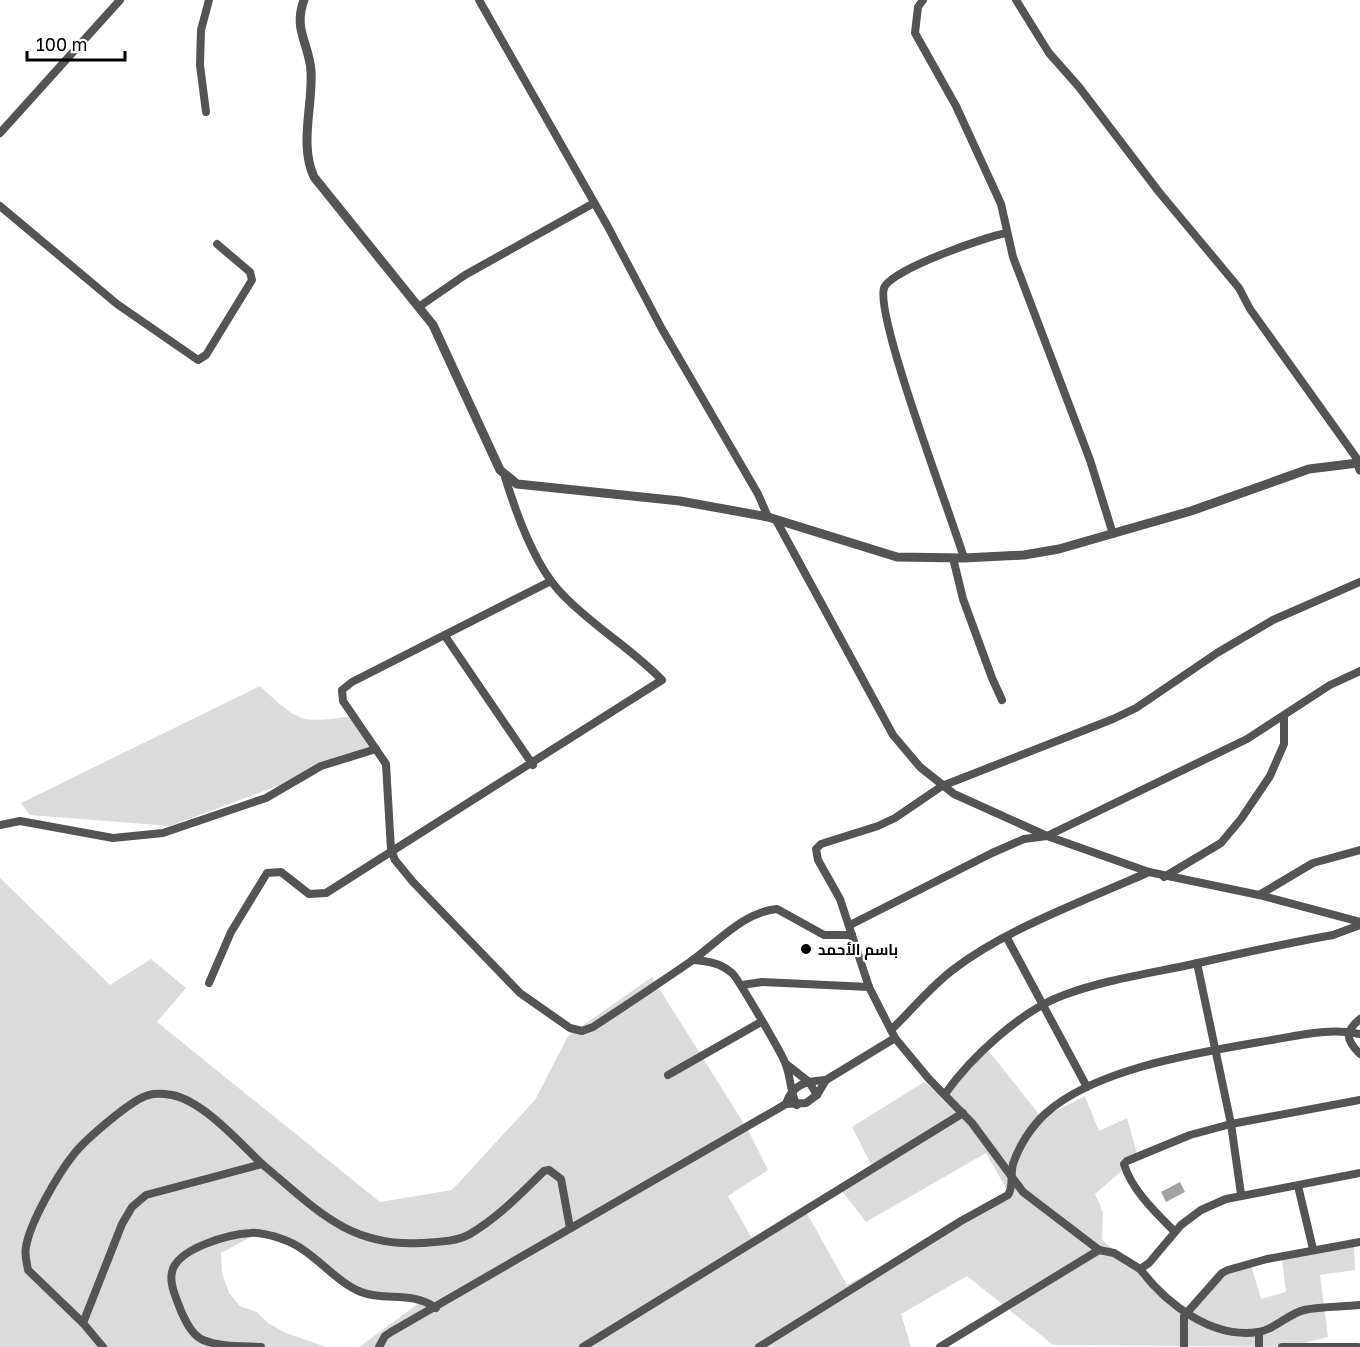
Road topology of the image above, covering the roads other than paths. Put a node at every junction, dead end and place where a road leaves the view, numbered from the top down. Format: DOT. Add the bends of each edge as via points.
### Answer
graph roads {
  1 [pos="120,0"];
  2 [pos="209,0"];
  3 [pos="304,0"];
  4 [pos="479,0"];
  5 [pos="923,0"];
  6 [pos="1016,0"];
  7 [pos="206,112"];
  8 [pos="0,133"];
  9 [pos="594,203"];
  10 [pos="0,207"];
  11 [pos="1007,233"];
  12 [pos="217,244"];
  13 [pos="420,306"];
  14 [pos="1359,466"];
  15 [pos="505,477"];
  16 [pos="772,518"];
  17 [pos="1113,534"];
  18 [pos="953,558"];
  19 [pos="964,558"];
  20 [pos="551,581"];
  21 [pos="1360,582"];
  22 [pos="445,636"];
  23 [pos="1360,670"];
  24 [pos="1002,700"];
  25 [pos="1284,716"];
  26 [pos="376,749"];
  27 [pos="533,765"];
  28 [pos="942,786"];
  29 [pos="0,825"];
  30 [pos="1047,836"];
  31 [pos="391,850"];
  32 [pos="1360,850"];
  33 [pos="1149,873"];
  34 [pos="1164,877"];
  35 [pos="1259,894"];
  36 [pos="1360,924"];
  37 [pos="850,925"];
  38 [pos="852,935"];
  39 [pos="1007,938"];
  40 [pos="693,960"];
  41 [pos="1197,963"];
  42 [pos="208,983"];
  43 [pos="742,985"];
  44 [pos="869,987"];
  45 [pos="1044,1005"];
  46 [pos="1360,1019"];
  47 [pos="761,1022"];
  48 [pos="1348,1032"];
  49 [pos="893,1034"];
  50 [pos="1360,1034"];
  51 [pos="1216,1050"];
  52 [pos="1360,1054"];
  53 [pos="786,1064"];
  54 [pos="669,1075"];
  55 [pos="826,1080"];
  56 [pos="809,1082"];
  57 [pos="1087,1087"];
  58 [pos="792,1089"];
  59 [pos="945,1094"];
  60 [pos="817,1095"];
  61 [pos="1360,1100"];
  62 [pos="786,1104"];
  63 [pos="797,1105"];
  64 [pos="963,1113"];
  65 [pos="1231,1124"];
  66 [pos="262,1164"];
  67 [pos="1360,1173"];
  68 [pos="1011,1176"];
  69 [pos="1298,1186"];
  70 [pos="1241,1194"];
  71 [pos="570,1228"];
  72 [pos="1174,1231"];
  73 [pos="1360,1242"];
  74 [pos="1313,1249"];
  75 [pos="1099,1250"];
  76 [pos="1140,1269"];
  77 [pos="1360,1305"];
  78 [pos="436,1308"];
  79 [pos="1185,1313"];
  80 [pos="83,1323"];
  81 [pos="1259,1332"];
  82 [pos="103,1347"];
  83 [pos="261,1347"];
  84 [pos="379,1347"];
  85 [pos="583,1347"];
  86 [pos="759,1347"];
  87 [pos="940,1347"];
  88 [pos="1184,1347"];
  89 [pos="1260,1347"];
  90 [pos="1282,1347"];
  91 [pos="1358,1347"];
  1 -- 8 [label="street"];
  2 -- 7 [label="street" via="201,30"];
  3 -- 13 [label="street" via="299,19 311,69 310,167 314,177"];
  4 -- 9 [label="street"];
  5 -- 11 [label="street" via="918,7 915,33 956,106 1001,204"];
  6 -- 14 [label="street" via="1048,52 1239,288"];
  9 -- 13 [label="street" via="465,275"];
  9 -- 16 [label="street"];
  10 -- 12 [label="street" via="117,303 198,360 206,355 252,280 250,272"];
  11 -- 17 [label="street"];
  11 -- 19 [label="street" via="967,244 914,267 890,280 884,289 897,358"];
  13 -- 15 [label="street" via="433,325"];
  14 -- 17 [label="street" via="1309,469"];
  15 -- 16 [label="street" via="528,486 640,495"];
  15 -- 20 [label="street" via="515,508"];
  16 -- 18 [label="street" via="897,557"];
  16 -- 28 [label="street" via="893,735 906,753"];
  17 -- 19 [label="street" via="1032,554"];
  18 -- 19 [label="street"];
  18 -- 24 [label="street" via="963,599"];
  20 -- 22 [label="street"];
  20 -- 27 [label="street" via="570,602 662,680"];
  21 -- 28 [label="street" via="1273,620 1217,652 1136,708"];
  22 -- 26 [label="street" via="352,681 342,690 343,701"];
  22 -- 27 [label="street"];
  23 -- 25 [label="street"];
  25 -- 30 [label="street" via="1247,739"];
  25 -- 34 [label="street" via="1284,744 1270,776 1241,819 1221,843"];
  26 -- 29 [label="street" via="321,766 266,798 164,833 113,838 20,821"];
  26 -- 31 [label="street" via="386,764"];
  27 -- 31 [label="street"];
  28 -- 30 [label="street"];
  28 -- 37 [label="street" via="895,818 816,849"];
  30 -- 33 [label="street"];
  30 -- 37 [label="street" via="1024,839 992,853"];
  31 -- 40 [label="street" via="413,882 520,993 570,1028 593,1028"];
  31 -- 42 [label="street" via="326,893 309,894 281,872 267,873 231,932"];
  32 -- 35 [label="street" via="1313,864"];
  33 -- 34 [label="street"];
  33 -- 39 [label="street" via="1066,907"];
  34 -- 35 [label="street"];
  35 -- 36 [label="street"];
  36 -- 41 [label="street" via="1333,935"];
  37 -- 38 [label="street"];
  38 -- 40 [label="street" via="824,935 783,911 772,910 721,937"];
  38 -- 44 [label="street"];
  39 -- 45 [label="street"];
  39 -- 49 [label="street" via="948,973"];
  40 -- 43 [label="street" via="725,968"];
  41 -- 45 [label="street" via="1116,980"];
  41 -- 51 [label="street"];
  43 -- 44 [label="street" via="762,982"];
  43 -- 47 [label="street"];
  44 -- 49 [label="street"];
  45 -- 57 [label="street"];
  45 -- 59 [label="street" via="976,1058"];
  46 -- 48 [label="street"];
  47 -- 53 [label="street"];
  47 -- 54 [label="street"];
  48 -- 50 [label="street"];
  48 -- 51 [label="street" via="1323,1031"];
  48 -- 52 [label="street" via="1348,1043"];
  49 -- 55 [label="street"];
  49 -- 59 [label="street"];
  51 -- 57 [label="street"];
  51 -- 65 [label="street"];
  53 -- 56 [label="street"];
  53 -- 58 [label="street"];
  55 -- 56 [label="street"];
  55 -- 60 [label="street"];
  56 -- 58 [label="street"];
  56 -- 60 [label="street"];
  57 -- 68 [label="street" via="1044,1115 1027,1136"];
  58 -- 62 [label="street"];
  58 -- 63 [label="street"];
  59 -- 64 [label="street"];
  60 -- 63 [label="street"];
  61 -- 65 [label="street"];
  62 -- 63 [label="street"];
  62 -- 71 [label="street"];
  64 -- 68 [label="street"];
  64 -- 85 [label="street"];
  65 -- 70 [label="street"];
  65 -- 72 [label="street" via="1180,1139 1124,1164 1153,1210"];
  66 -- 71 [label="street" via="331,1221 381,1243 442,1242 468,1235 516,1201 549,1170 561,1179"];
  66 -- 80 [label="street" via="146,1195 122,1224"];
  66 -- 80 [label="street" via="190,1100 170,1095 148,1095 95,1133 69,1161 25,1248 28,1270"];
  67 -- 69 [label="street"];
  68 -- 75 [label="street" via="1045,1212"];
  68 -- 86 [label="street" via="1008,1195"];
  69 -- 70 [label="street"];
  69 -- 74 [label="street"];
  70 -- 72 [label="street" via="1201,1210"];
  71 -- 78 [label="street"];
  72 -- 76 [label="street"];
  73 -- 74 [label="street"];
  74 -- 79 [label="street" via="1228,1270"];
  75 -- 76 [label="street" via="1114,1253"];
  75 -- 87 [label="street"];
  76 -- 79 [label="street" via="1156,1289"];
  77 -- 81 [label="street" via="1304,1310"];
  78 -- 83 [label="street" via="406,1296 358,1291 304,1250 283,1239 252,1232 215,1239 181,1258 172,1271 175,1295 186,1324 200,1339 210,1343"];
  78 -- 84 [label="street" via="385,1336"];
  79 -- 81 [label="street" via="1214,1326"];
  79 -- 88 [label="street"];
  80 -- 82 [label="street"];
  81 -- 89 [label="street"];
  90 -- 91 [label="street"];
}
